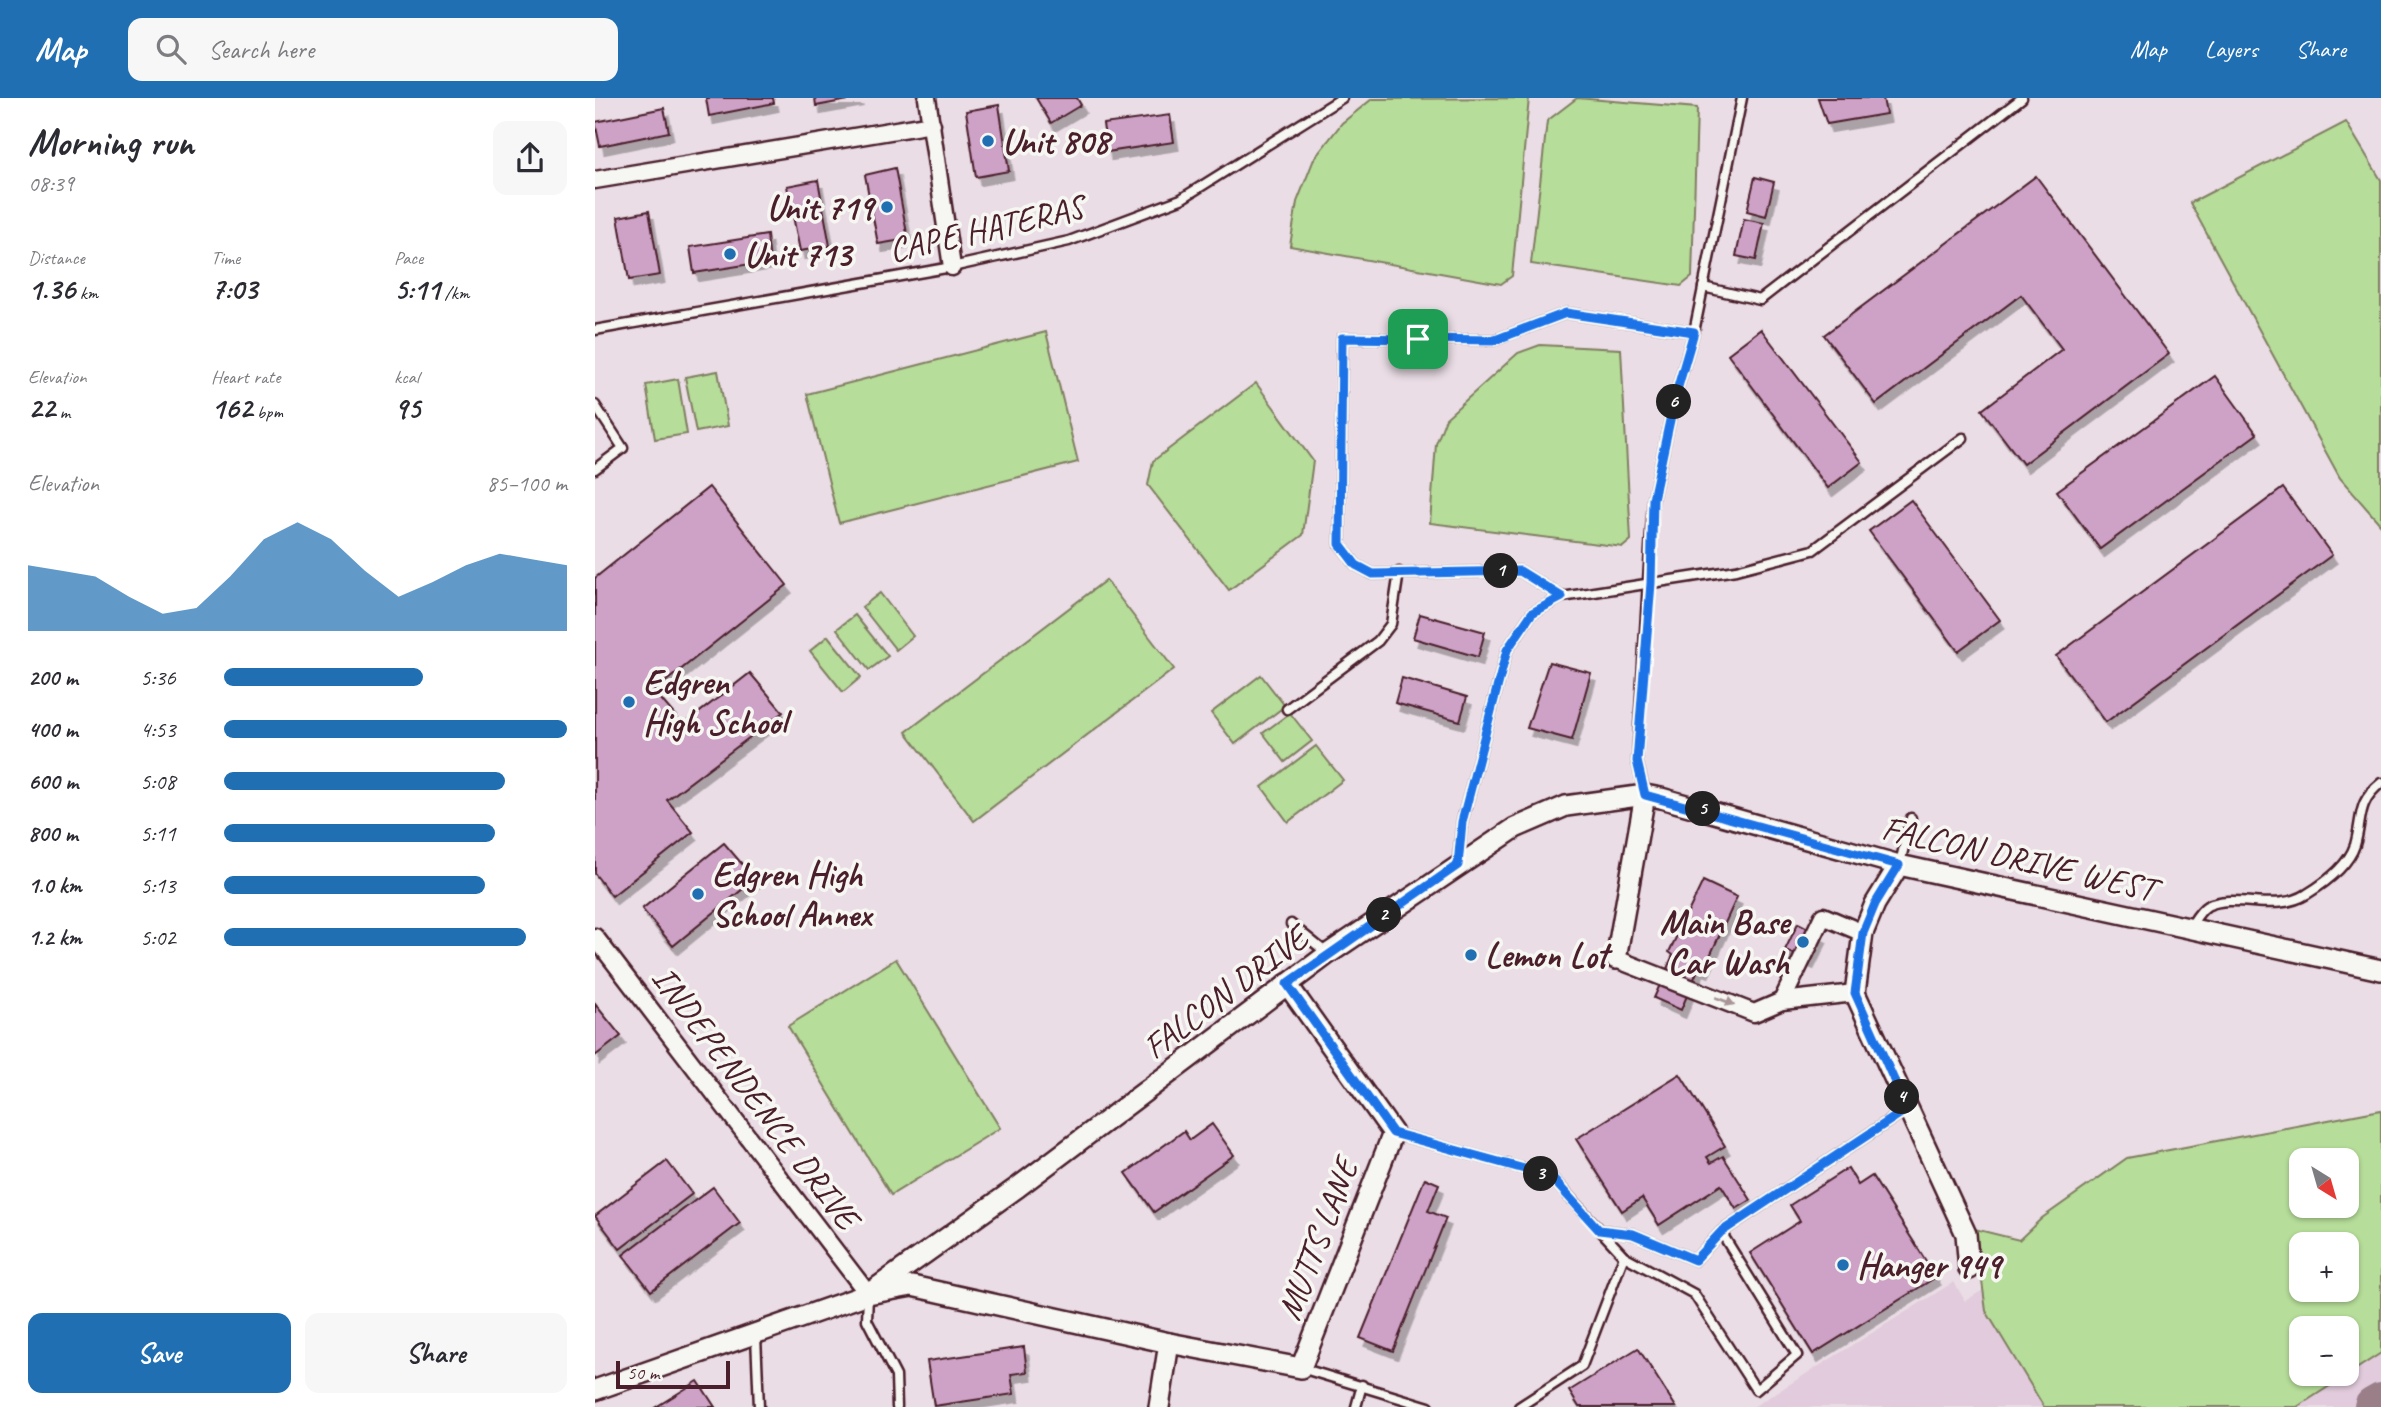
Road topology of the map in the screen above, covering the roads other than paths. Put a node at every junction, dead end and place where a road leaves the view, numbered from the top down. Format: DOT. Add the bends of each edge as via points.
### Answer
graph roads {
  1 [pos="927,98"];
  2 [pos="1342,98"];
  3 [pos="1742,98"];
  4 [pos="2022,98"];
  5 [pos="932,124"];
  6 [pos="595,180"];
  7 [pos="952,267"];
  8 [pos="1703,287"];
  9 [pos="595,330"];
  10 [pos="1694,332"];
  11 [pos="595,405"];
  12 [pos="1963,438"];
  13 [pos="595,469"];
  14 [pos="1399,572"];
  15 [pos="1651,583"];
  16 [pos="1562,597"];
  17 [pos="1287,709"];
  18 [pos="2381,783"];
  19 [pos="1645,795"];
  20 [pos="1911,818"];
  21 [pos="1458,865"];
  22 [pos="1899,865"];
  23 [pos="1291,924"];
  24 [pos="2188,929"];
  25 [pos="1863,933"];
  26 [pos="595,937"];
  27 [pos="1328,954"];
  28 [pos="1616,959"];
  29 [pos="2381,970"];
  30 [pos="1287,984"];
  31 [pos="1855,993"];
  32 [pos="1782,1001"];
  33 [pos="1907,1109"];
  34 [pos="1393,1133"];
  35 [pos="1599,1230"];
  36 [pos="1721,1232"];
  37 [pos="1625,1256"];
  38 [pos="1969,1269"];
  39 [pos="868,1294"];
  40 [pos="756,1333"];
  41 [pos="1168,1343"];
  42 [pos="1301,1368"];
  43 [pos="1362,1385"];
  44 [pos="595,1390"];
  45 [pos="759,1407"];
  46 [pos="897,1407"];
  47 [pos="1159,1407"];
  48 [pos="1356,1407"];
  49 [pos="1429,1407"];
  50 [pos="1519,1407"];
  1 -- 5 [label="street"];
  2 -- 7 [label="lane, CAPE HATERAS" via="1181,199 1069,241"];
  3 -- 8 [label="lane"];
  4 -- 8 [label="lane" via="1760,300"];
  5 -- 6 [label="street"];
  5 -- 7 [label="street"];
  7 -- 9 [label="lane, CAPE HATERAS"];
  8 -- 10 [label="lane"];
  10 -- 14 [label="lane" via="1566,313 1495,340 1342,338 1340,544 1356,565 1373,574"];
  10 -- 15 [label="lane" via="1653,499"];
  11 -- 13 [label="lane" via="623,448"];
  12 -- 15 [label="lane" via="1813,550 1736,570"];
  14 -- 16 [label="lane" via="1520,571"];
  14 -- 17 [label="lane" via="1391,624 1378,641"];
  15 -- 16 [label="lane"];
  15 -- 19 [label="lane" via="1637,761"];
  16 -- 21 [label="lane" via="1532,613 1507,650 1462,822"];
  18 -- 24 [label="lane" via="2362,803 2354,847 2332,877 2304,897 2263,905 2230,901 2206,907"];
  19 -- 21 [label="street, FALCON DRIVE" via="1566,806 1515,828"];
  19 -- 22 [label="street, FALCON DRIVE WEST"];
  19 -- 28 [label="street"];
  20 -- 22 [label="lane"];
  21 -- 27 [label="street, FALCON DRIVE"];
  22 -- 24 [label="street, FALCON DRIVE WEST"];
  22 -- 25 [label="street"];
  23 -- 27 [label="lane"];
  24 -- 29 [label="street, FALCON DRIVE WEST"];
  25 -- 31 [label="street"];
  25 -- 32 [label="street" via="1823,916"];
  26 -- 39 [label="street, INDEPENDENCE DRIVE"];
  27 -- 30 [label="street, FALCON DRIVE"];
  28 -- 32 [label="street, one-way" via="1754,1013"];
  30 -- 34 [label="street"];
  30 -- 39 [label="street, FALCON DRIVE"];
  31 -- 32 [label="street"];
  31 -- 33 [label="street"];
  33 -- 36 [label="lane"];
  33 -- 38 [label="street" via="1966,1234"];
  34 -- 35 [label="lane" via="1550,1176"];
  34 -- 42 [label="street, MUTTS LANE"];
  35 -- 36 [label="lane" via="1633,1234 1695,1260"];
  35 -- 37 [label="lane"];
  36 -- 37 [label="lane" via="1797,1355 1756,1390 1694,1294"];
  37 -- 50 [label="lane" via="1582,1366"];
  39 -- 40 [label="street"];
  39 -- 41 [label="street" via="912,1286"];
  39 -- 46 [label="lane" via="867,1320 896,1376"];
  40 -- 44 [label="street"];
  40 -- 45 [label="lane"];
  41 -- 42 [label="street"];
  41 -- 47 [label="street"];
  42 -- 43 [label="lane"];
  43 -- 48 [label="lane"];
  43 -- 49 [label="lane"];
}
